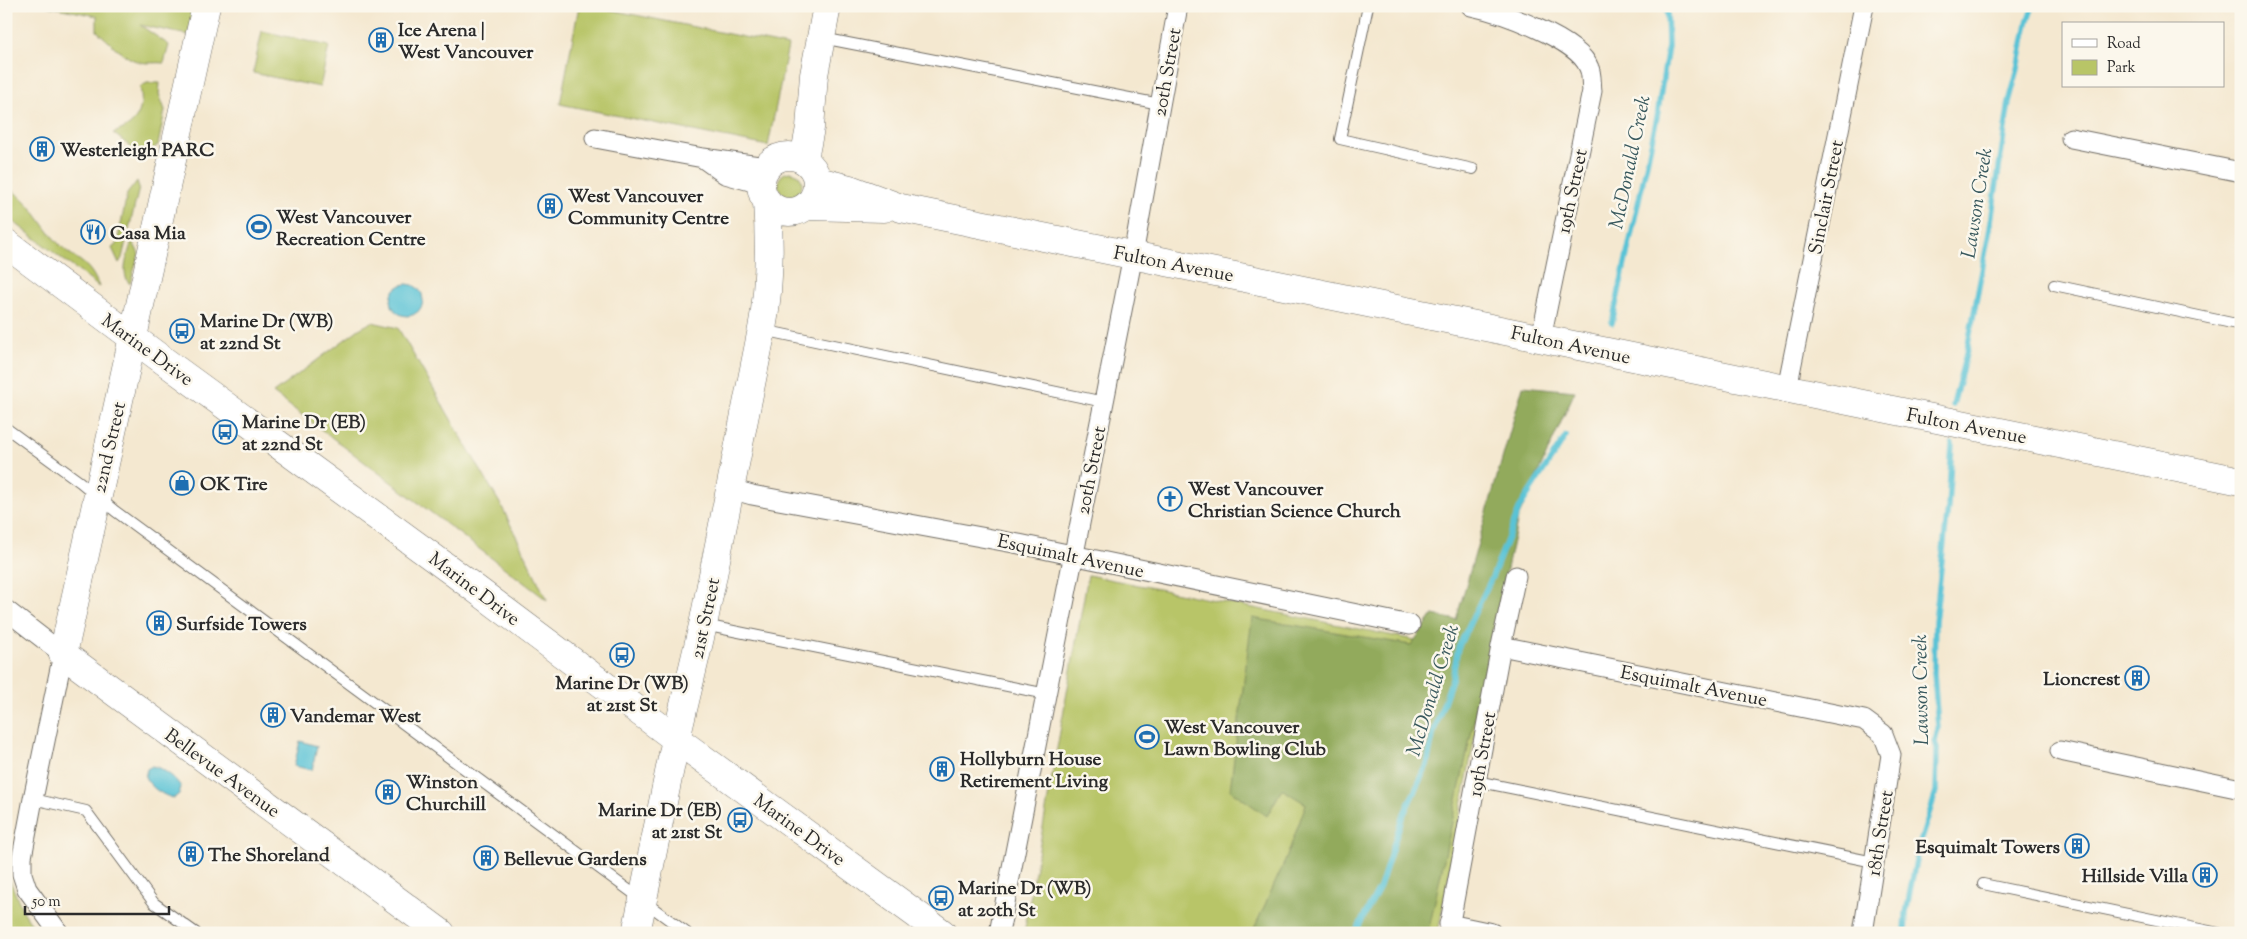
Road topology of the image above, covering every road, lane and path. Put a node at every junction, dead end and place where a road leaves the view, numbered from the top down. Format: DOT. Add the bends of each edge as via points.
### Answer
graph roads {
  1 [pos="206,6"];
  2 [pos="828,6"];
  3 [pos="1178,6"];
  4 [pos="1368,6"];
  5 [pos="1473,6"];
  6 [pos="1864,6"];
  7 [pos="821,38"];
  8 [pos="1160,104"];
  9 [pos="595,138"];
  10 [pos="2071,138"];
  11 [pos="1473,169"];
  12 [pos="2241,172"];
  13 [pos="788,183"];
  14 [pos="6,243"];
  15 [pos="1134,255"];
  16 [pos="2054,285"];
  17 [pos="2241,325"];
  18 [pos="762,329"];
  19 [pos="1541,338"];
  20 [pos="134,339"];
  21 [pos="1786,388"];
  22 [pos="1104,402"];
  23 [pos="6,428"];
  24 [pos="2241,481"];
  25 [pos="731,489"];
  26 [pos="97,496"];
  27 [pos="1073,556"];
  28 [pos="1516,576"];
  29 [pos="6,610"];
  30 [pos="702,625"];
  31 [pos="1410,626"];
  32 [pos="1500,646"];
  33 [pos="63,654"];
  34 [pos="1047,694"];
  35 [pos="1883,734"];
  36 [pos="676,739"];
  37 [pos="2060,751"];
  38 [pos="1476,781"];
  39 [pos="2241,789"];
  40 [pos="33,799"];
  41 [pos="1874,862"];
  42 [pos="1983,884"];
  43 [pos="642,900"];
  44 [pos="1449,928"];
  45 [pos="59,933"];
  46 [pos="196,933"];
  47 [pos="441,933"];
  48 [pos="636,933"];
  49 [pos="687,933"];
  50 [pos="942,933"];
  51 [pos="999,933"];
  52 [pos="1492,933"];
  53 [pos="1863,933"];
  54 [pos="2219,933"];
  1 -- 20 [label="street, 22nd Street"];
  2 -- 7 [label="street, 21st Street"];
  3 -- 8 [label="street, 20th Street"];
  4 -- 11 [label="lane" via="1340,139"];
  5 -- 19 [label="street, 19th Street" via="1544,31 1575,48 1589,67 1592,91"];
  6 -- 21 [label="street, Sinclair Street"];
  7 -- 8 [label="lane"];
  7 -- 13 [label="street, 21st Street" via="810,128"];
  8 -- 15 [label="street, 20th Street"];
  9 -- 13 [label="street, Fulton Avenue" via="703,158"];
  10 -- 12 [label="street"];
  13 -- 15 [label="street, Fulton Avenue" via="850,188 901,208"];
  13 -- 18 [label="street, 21st Street" via="787,242 767,302"];
  14 -- 20 [label="street, Marine Drive"];
  15 -- 19 [label="street, Fulton Avenue"];
  15 -- 22 [label="street, 20th Street"];
  16 -- 17 [label="lane"];
  18 -- 22 [label="lane"];
  18 -- 25 [label="street, 21st Street"];
  19 -- 21 [label="street, Fulton Avenue"];
  20 -- 26 [label="street, 22nd Street"];
  20 -- 36 [label="street, Marine Drive" via="454,572"];
  21 -- 24 [label="street, Fulton Avenue"];
  22 -- 27 [label="street, 20th Street"];
  23 -- 26 [label="lane"];
  25 -- 27 [label="street, Esquimalt Avenue"];
  25 -- 30 [label="street, 21st Street"];
  26 -- 33 [label="street, 22nd Street"];
  26 -- 43 [label="lane"];
  27 -- 31 [label="street, Esquimalt Avenue"];
  27 -- 34 [label="street, 20th Street"];
  28 -- 32 [label="street, 19th Street"];
  29 -- 33 [label="street, Bellevue Avenue"];
  30 -- 34 [label="lane"];
  30 -- 36 [label="street, 21st Street"];
  32 -- 35 [label="street, Esquimalt Avenue" via="1864,720"];
  32 -- 38 [label="street, 19th Street"];
  33 -- 40 [label="street, 22nd Street"];
  33 -- 47 [label="street, Bellevue Avenue"];
  34 -- 51 [label="street, 20th Street"];
  35 -- 41 [label="street, 18th Street" via="1891,755"];
  36 -- 43 [label="street, 21st Street"];
  36 -- 50 [label="street, Marine Drive"];
  37 -- 39 [label="street"];
  38 -- 41 [label="lane"];
  38 -- 44 [label="street, 19th Street"];
  40 -- 45 [label="street, 22nd Street" via="22,874 27,889"];
  40 -- 46 [label="lane" via="86,811 154,903"];
  41 -- 53 [label="street, 18th Street"];
  42 -- 54 [label="lane"];
  43 -- 48 [label="street, 21st Street"];
  43 -- 49 [label="lane"];
  44 -- 52 [label="street"];
}
